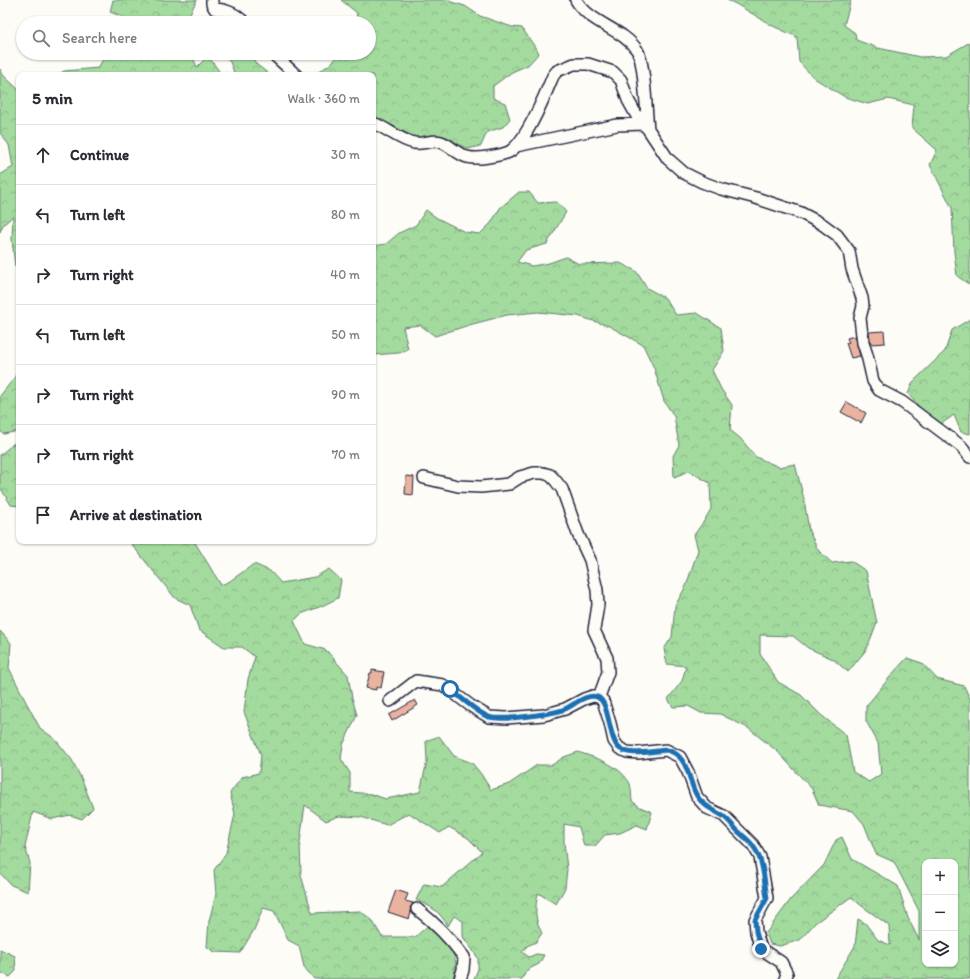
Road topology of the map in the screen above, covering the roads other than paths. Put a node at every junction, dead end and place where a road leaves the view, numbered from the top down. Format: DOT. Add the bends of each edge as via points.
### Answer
graph roads {
  1 [pos="212,0"];
  2 [pos="576,0"];
  3 [pos="238,16"];
  4 [pos="280,60"];
  5 [pos="293,72"];
  6 [pos="376,125"];
  7 [pos="646,126"];
  8 [pos="516,146"];
  9 [pos="970,457"];
  10 [pos="424,478"];
  11 [pos="599,697"];
  12 [pos="390,701"];
  13 [pos="417,909"];
  14 [pos="460,979"];
  15 [pos="785,979"];
  1 -- 3 [label="street" via="216,9 229,11"];
  2 -- 7 [label="street" via="593,18 628,40 638,51 643,72"];
  4 -- 5 [label="street"];
  6 -- 8 [label="street" via="415,144 436,141 467,157 500,155"];
  7 -- 8 [label="street" via="617,125"];
  7 -- 8 [label="street" via="638,118 621,80 613,72 588,64 574,64 557,71 553,76 533,121"];
  7 -- 9 [label="street" via="668,159 684,173 721,189 801,213 837,235 849,252 862,298 860,318 863,343 873,381 879,390 902,402 961,446"];
  10 -- 11 [label="street" via="458,486 481,487 509,484 534,472 543,472 555,480 562,489 590,560 597,590 598,605 594,630 607,658 608,672"];
  11 -- 12 [label="street" via="593,696 544,715 489,717 443,685 416,681"];
  11 -- 15 [label="street" via="603,701 614,741 619,748 627,752 666,750 680,757 697,797 708,808 724,816 753,845 760,857 767,898 755,920 756,932 761,949 781,962 787,974"];
  13 -- 14 [label="street" via="448,937 464,957"];
}
